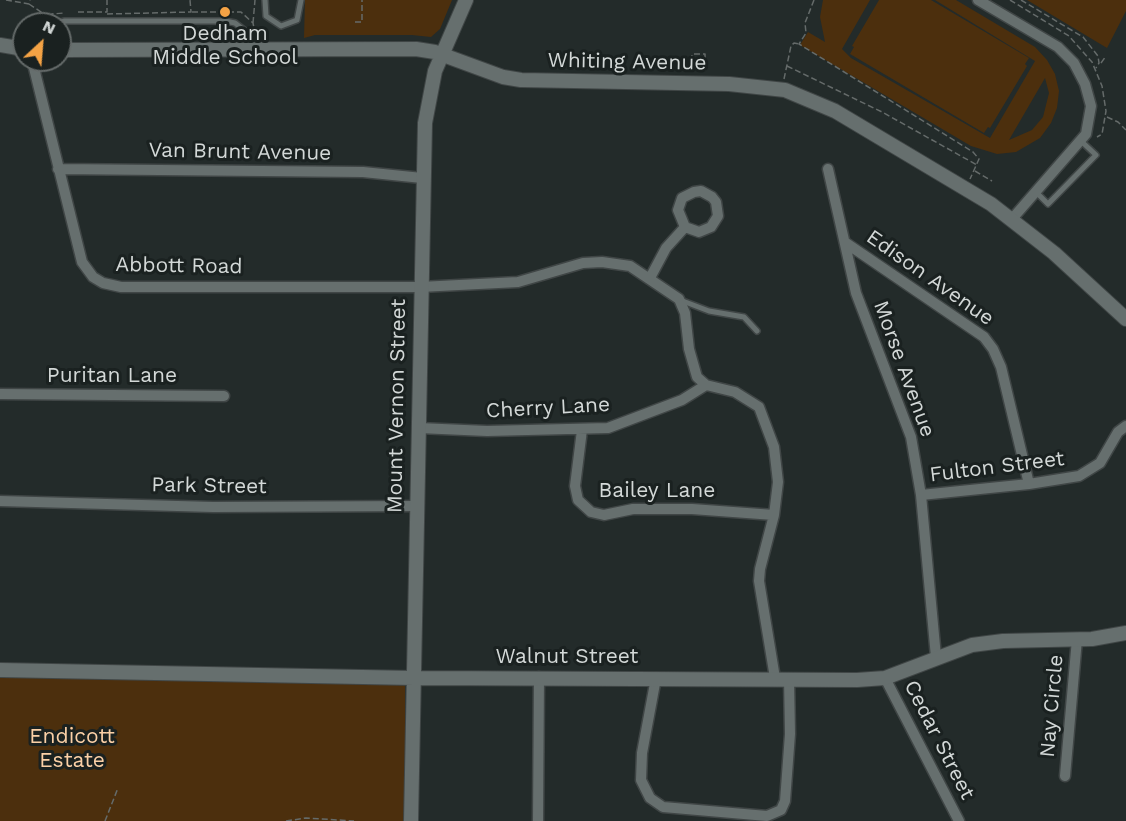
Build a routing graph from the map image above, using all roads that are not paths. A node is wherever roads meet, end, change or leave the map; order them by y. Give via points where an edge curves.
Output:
1 (265, 0) edge
2 (301, 0) edge
3 (466, 0) edge
4 (978, 0) edge
5 (72, 21) edge
6 (72, 50) edge
7 (248, 50) junction
8 (442, 55) junction
9 (35, 72) edge
10 (1081, 141) junction
11 (58, 169) junction
12 (828, 169) dead end
13 (422, 178) junction
14 (1035, 190) junction
15 (1012, 219) junction
16 (685, 227) dead end
17 (846, 243) junction
18 (650, 278) junction
19 (420, 287) junction
20 (679, 299) junction
21 (1126, 319) edge
22 (757, 331) dead end
23 (706, 385) junction
24 (0, 394) edge
25 (224, 396) dead end
26 (1126, 426) edge
27 (419, 428) junction
28 (582, 430) junction
29 (1029, 484) junction
30 (921, 495) junction
31 (0, 501) edge
32 (417, 506) junction
33 (774, 514) junction
34 (1126, 633) edge
35 (1077, 639) junction
36 (936, 657) junction
37 (0, 670) edge
38 (539, 677) junction
39 (414, 678) junction
40 (656, 678) junction
41 (782, 678) junction
42 (885, 678) junction
43 (1065, 776) dead end
44 (411, 821) edge
45 (538, 821) edge
46 (959, 821) edge

1 - 2 lane via 267,16 280,26 297,20
3 - 8 street, Mount Vernon Street
4 - 10 street via 1058,47 1074,63 1091,106 1089,126
5 - 7 lane via 225,21 244,30
6 - 7 street, Whiting Avenue
7 - 8 street, Whiting Avenue via 416,49
8 - 13 street, Mount Vernon Street via 426,109
8 - 15 street, Whiting Avenue via 521,80 729,84 799,94 937,170
9 - 11 street, Abbott Road
10 - 14 street
10 - 14 lane via 1096,155 1048,204
11 - 13 street, Van Brunt Avenue via 363,172
11 - 19 street, Abbott Road via 82,262 104,284
12 - 17 street, Morse Avenue
13 - 19 street, Mount Vernon Street
14 - 15 street
15 - 21 street, Whiting Avenue
16 - 18 street via 666,248
17 - 29 street, Edison Avenue via 984,337 1001,367
17 - 30 street, Morse Avenue via 856,293 910,438
18 - 19 street, Abbott Road via 630,266 602,262 583,263 518,282
18 - 20 street, Abbott Road
19 - 27 street, Mount Vernon Street
20 - 22 lane via 709,311 744,317
20 - 23 street via 697,377
23 - 28 street, Cherry Lane via 682,400 630,421
23 - 33 street via 735,392 759,407 774,447 778,482
24 - 25 street, Puritan Lane
26 - 29 street, Fulton Street via 1095,468 1079,476
27 - 28 street, Cherry Lane
27 - 32 street, Mount Vernon Street
28 - 33 street, Bailey Lane via 575,486 578,500 591,512 604,515 633,509 692,509
29 - 30 street, Fulton Street
30 - 36 street, Morse Avenue
31 - 32 street, Park Street via 213,507
32 - 39 street, Mount Vernon Street
33 - 41 street via 759,581
34 - 35 street, Walnut Street
35 - 36 street, Walnut Street via 1003,640
35 - 43 street, Nay Circle
36 - 42 street, Walnut Street
37 - 39 street, Walnut Street
38 - 39 street, Walnut Street
38 - 40 street, Walnut Street
38 - 45 street
39 - 44 street, Mount Vernon Street
40 - 41 street, Walnut Street
40 - 41 street via 642,753 641,780 650,798 663,807 766,816 781,810 784,801 790,735
41 - 42 street, Walnut Street
42 - 46 street, Cedar Street

